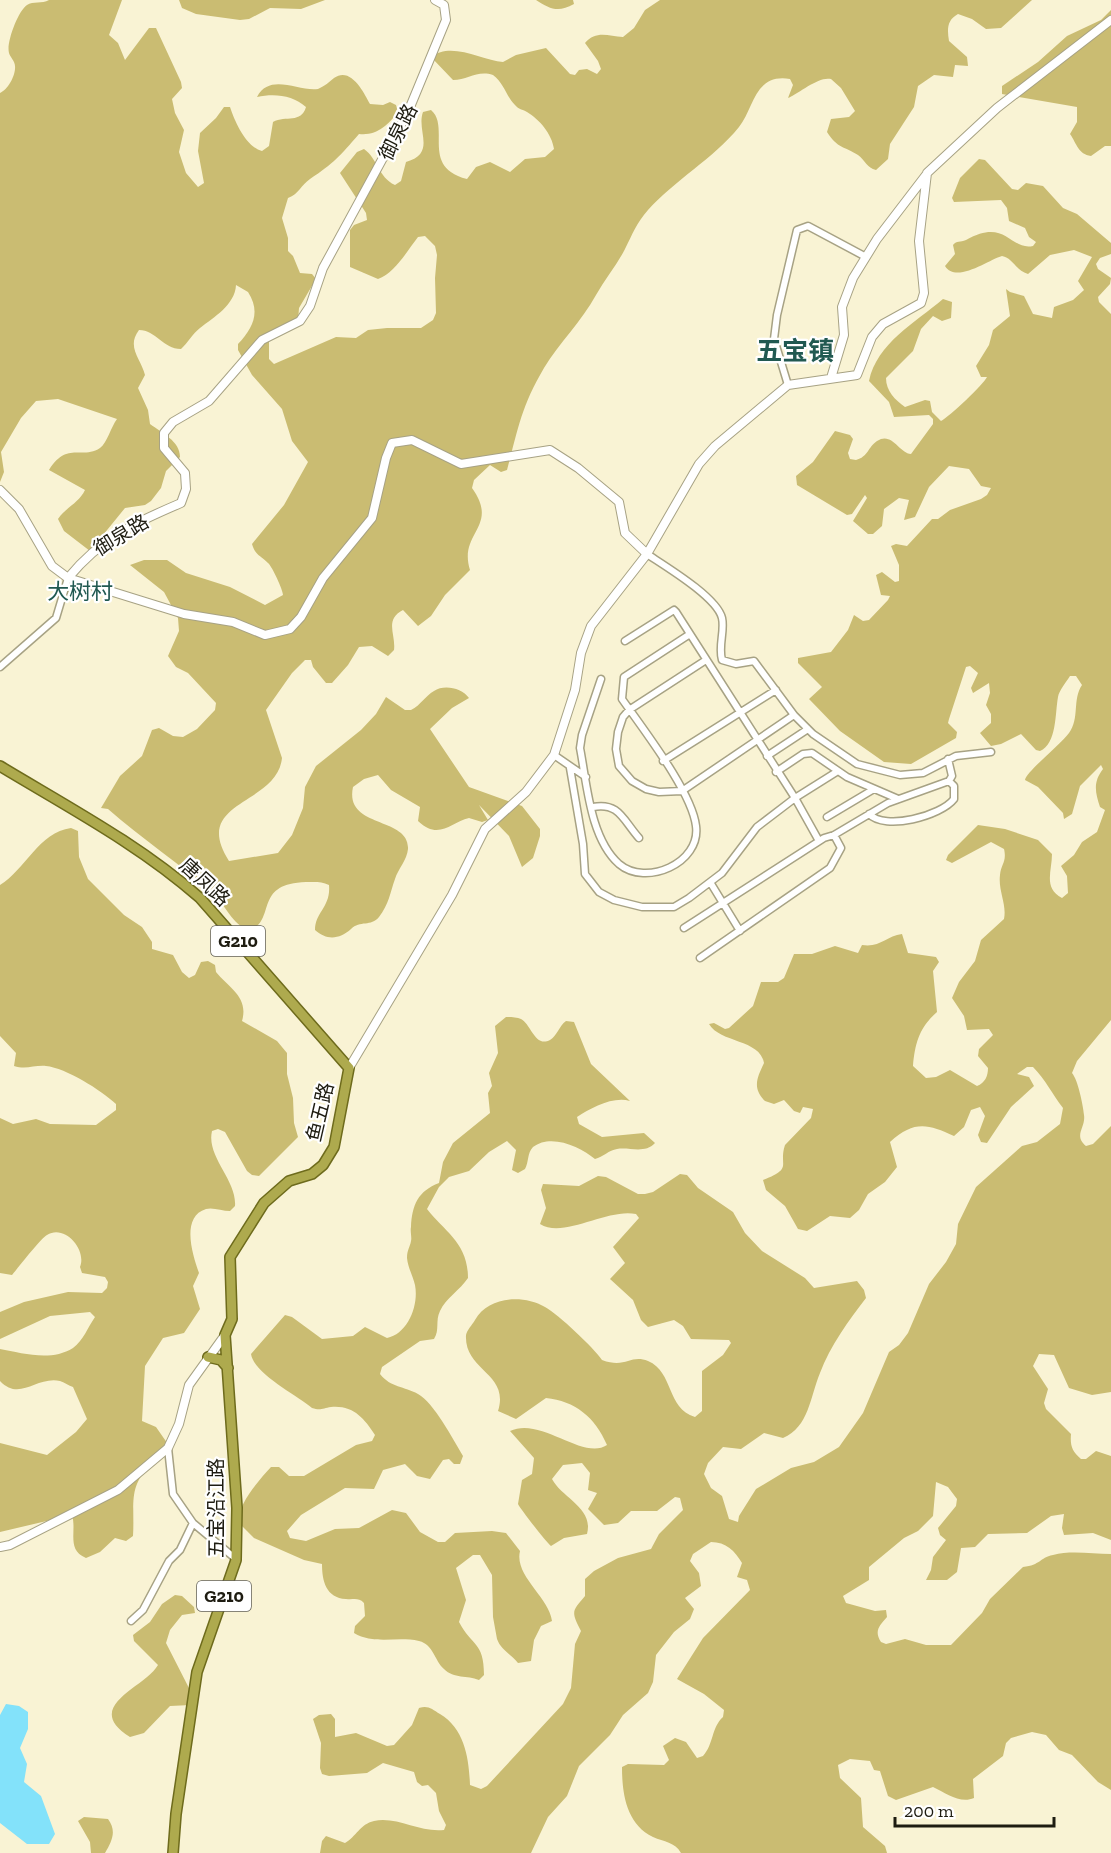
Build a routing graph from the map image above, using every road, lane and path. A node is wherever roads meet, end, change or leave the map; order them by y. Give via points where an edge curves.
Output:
1 (435, 0) edge
2 (1111, 20) edge
3 (927, 173) junction
4 (866, 257) junction
5 (831, 378) junction
6 (788, 385) junction
7 (0, 490) edge
8 (647, 554) junction
9 (68, 578) junction
10 (690, 634) junction
11 (625, 641) dead end
12 (706, 660) junction
13 (0, 667) edge
14 (601, 679) dead end
15 (776, 690) junction
16 (629, 710) junction
17 (739, 713) junction
18 (794, 715) junction
19 (808, 729) junction
20 (756, 739) junction
21 (991, 752) dead end
22 (554, 755) junction
23 (766, 756) junction
24 (948, 759) junction
25 (663, 760) junction
26 (0, 766) edge
27 (570, 768) junction
28 (838, 771) junction
29 (776, 772) junction
30 (586, 777) junction
31 (949, 781) junction
32 (874, 789) junction
33 (682, 791) junction
34 (795, 798) junction
35 (898, 799) junction
36 (593, 807) junction
37 (869, 814) junction
38 (827, 817) dead end
39 (834, 835) junction
40 (639, 838) dead end
41 (819, 841) junction
42 (710, 882) junction
43 (722, 903) junction
44 (684, 928) dead end
45 (740, 931) junction
46 (700, 958) dead end
47 (349, 1068) junction
48 (225, 1335) junction
49 (208, 1357) junction
50 (228, 1368) junction
51 (168, 1448) junction
52 (193, 1523) junction
53 (0, 1547) edge
54 (236, 1560) junction
55 (131, 1621) dead end
56 (173, 1853) edge

1 - 9 street, 御泉路 via 444,5 446,20 438,44 408,112 323,268 310,306 300,321 262,340 209,401 173,422 164,433 164,448 185,473 186,489 181,503 127,526 88,554
2 - 3 street via 998,108
3 - 4 street
3 - 5 street via 919,241 924,293 921,303 883,324 872,337 858,375
4 - 5 street via 842,307 844,335
4 - 6 street via 808,226 797,230 774,339
5 - 6 street
6 - 8 street via 704,458
7 - 9 street via 19,509 52,566
8 - 9 street, 御泉路 via 625,533 618,502 550,450 461,464 412,440 393,443 372,518 323,578 290,630 264,635 233,622 184,614
8 - 15 street via 690,582 718,609 722,618 722,660 736,664 754,661
8 - 22 street, 鱼五路 via 591,626
9 - 13 street via 56,618
10 - 11 street via 674,610
10 - 12 street
10 - 16 street via 624,677 622,699
12 - 16 street
12 - 17 street
14 - 30 street via 580,748
15 - 17 street
15 - 18 street
16 - 25 street
16 - 33 street via 618,732 619,766 646,789
17 - 20 street
17 - 25 street
18 - 19 street
18 - 20 street
19 - 23 street
19 - 24 street via 857,764 900,775 923,772
20 - 23 street
20 - 33 street
21 - 24 street
22 - 27 street
22 - 47 street, 鱼五路 via 526,792 485,829 452,895
23 - 29 street
24 - 31 street via 952,776
25 - 33 street
26 - 47 highway, 唐凤路 / G210 via 111,833 200,898
27 - 30 street
27 - 42 street via 583,865 599,892 642,908 674,907
28 - 29 street via 812,753 803,754
28 - 32 street
28 - 34 street
29 - 34 street
30 - 36 street
31 - 35 street
31 - 37 street via 954,786 954,799 937,811 918,818 881,822
32 - 35 street
32 - 38 street
33 - 36 street via 696,826 693,845 683,860 653,872 641,873 620,865 598,832
34 - 41 street
34 - 42 street via 757,827 722,873
35 - 37 street
36 - 40 street via 614,807
37 - 39 street
39 - 41 street
39 - 45 street via 841,848 830,867
41 - 43 street
42 - 43 street
43 - 44 street
43 - 45 street
45 - 46 street
47 - 48 highway, 鱼五路 / G210 via 334,1147 323,1165 312,1174 289,1181 264,1203 230,1257 232,1319
48 - 49 street
48 - 50 highway, 五宝沿江路 / G210
49 - 50 highway via 221,1360
49 - 51 street via 189,1385
50 - 54 highway, 五宝沿江路 / G210 via 237,1508
51 - 52 street via 173,1494
51 - 53 street via 118,1490
52 - 54 street
52 - 55 street via 143,1610
54 - 56 highway, 五宝沿江路 / G210 via 196,1672

